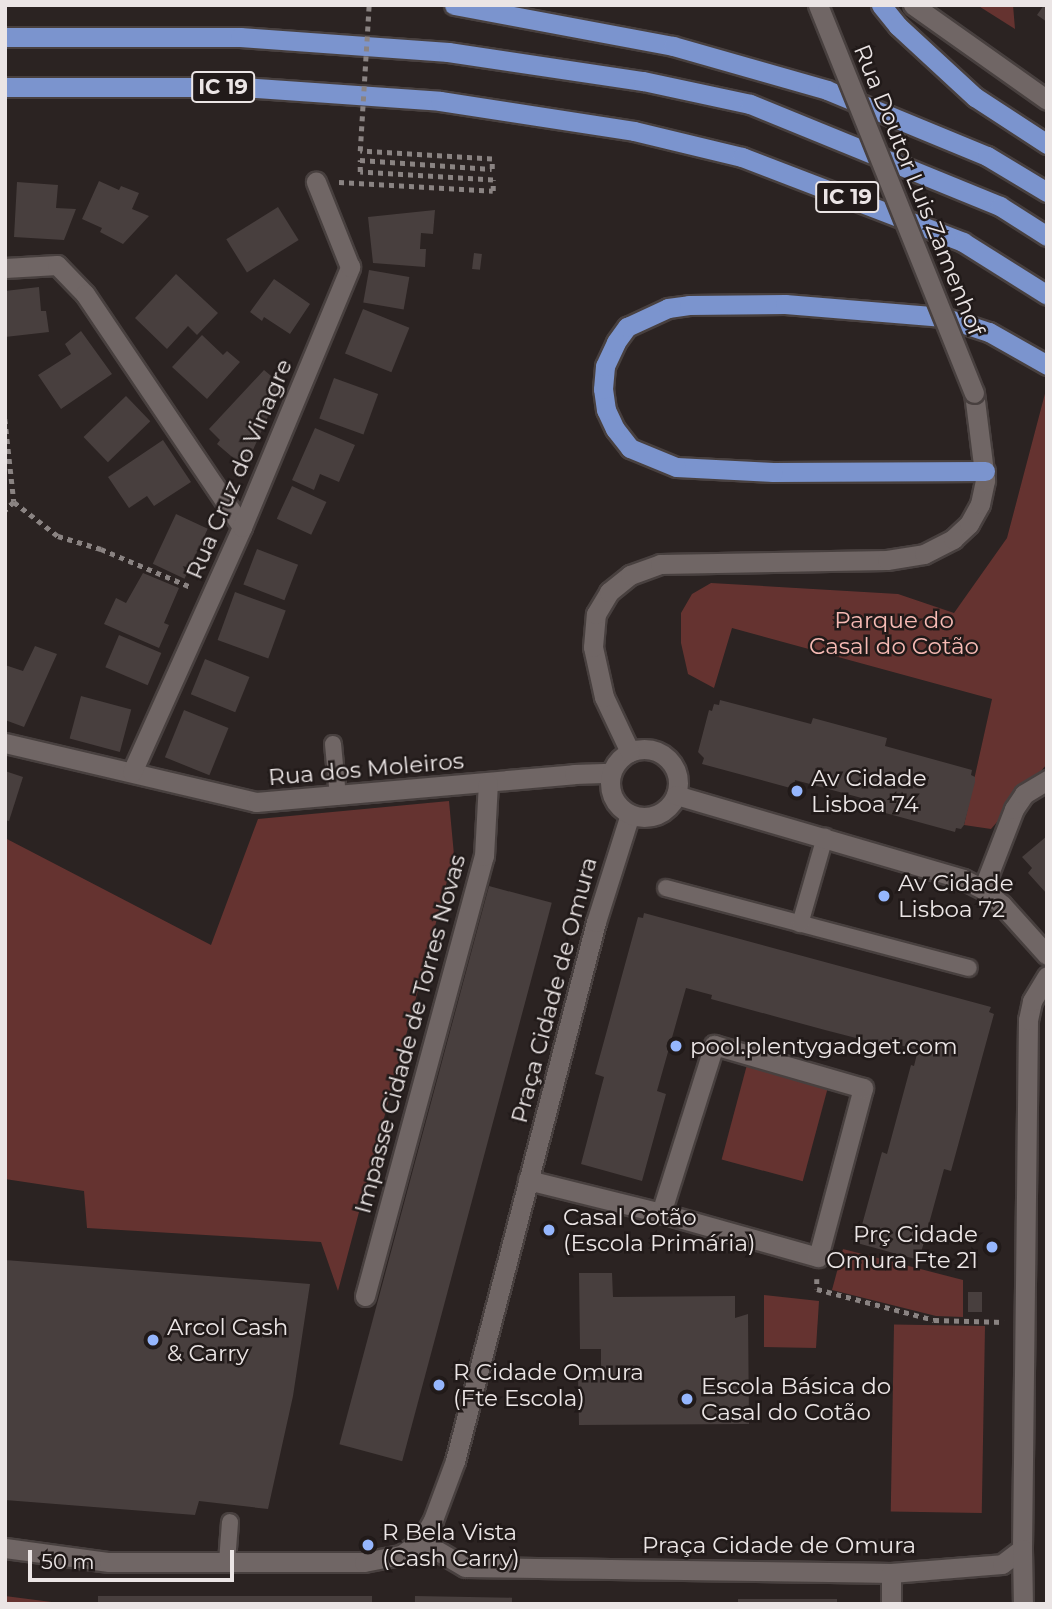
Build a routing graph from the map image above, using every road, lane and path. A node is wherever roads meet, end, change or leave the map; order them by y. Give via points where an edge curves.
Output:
1 (369, 5) edge
2 (454, 5) edge
3 (818, 5) edge
4 (881, 5) edge
5 (913, 5) edge
6 (5, 37) edge
7 (5, 87) edge
8 (1047, 100) edge
9 (1047, 144) edge
10 (340, 181) dead end
11 (316, 183) dead end
12 (1047, 192) edge
13 (1047, 236) edge
14 (5, 268) edge
15 (1047, 295) edge
16 (1047, 365) edge
17 (5, 419) edge
18 (985, 471) junction
19 (14, 502) junction
20 (5, 511) edge
21 (242, 527) junction
22 (211, 596) junction
23 (5, 743) edge
24 (333, 744) dead end
25 (630, 752) junction
26 (132, 772) junction
27 (611, 773) junction
28 (1047, 779) edge
29 (488, 783) junction
30 (676, 795) junction
31 (338, 797) junction
32 (630, 814) junction
33 (825, 837) junction
34 (666, 888) dead end
35 (983, 889) junction
36 (800, 923) junction
37 (1047, 955) edge
38 (969, 968) dead end
39 (1047, 976) edge
40 (527, 1180) junction
41 (661, 1213) junction
42 (818, 1257) junction
43 (365, 1296) dead end
44 (989, 1322) dead end
45 (230, 1522) dead end
46 (421, 1541) junction
47 (5, 1548) edge
48 (1022, 1549) junction
49 (227, 1562) junction
50 (891, 1573) junction
51 (891, 1604) edge
52 (1023, 1604) edge

1 - 10 path, bridge via 360,151 492,159 492,169 360,160 360,172 493,180 493,191
2 - 12 highway via 673,46 827,90 987,156
3 - 18 street, Rua Doutor Luis Zamenhof, bridge via 974,393
4 - 9 highway via 975,97
5 - 8 street
6 - 13 highway, IC 19 via 240,37 448,52 643,81 750,104 1000,206
7 - 15 highway, IC 19 via 268,89 440,101 634,131 742,157 963,242
11 - 21 street, Rua Cruz do Vinagre via 350,267
14 - 21 street via 57,265 85,294
16 - 18 highway via 989,332 943,317 771,304 689,304 648,315 627,327 605,366 606,410 615,429 630,448 676,467 773,472
17 - 19 path
18 - 25 street, Rua Doutor Luis Zamenhof via 981,504 969,524 953,539 924,554 887,560 660,565 630,575 609,592 596,614 593,647 604,697
19 - 20 path
19 - 22 path via 58,536 101,549
21 - 22 street, Rua Cruz do Vinagre
22 - 26 street, Rua Cruz do Vinagre
23 - 26 street, Rua dos Moleiros
24 - 31 lane
25 - 27 street
25 - 30 street via 650,750 668,758 677,776
26 - 31 street, Rua dos Moleiros via 256,802
27 - 29 street, Rua dos Moleiros
27 - 32 street via 613,797
28 - 35 street via 1024,794 1014,809
29 - 31 street, Rua dos Moleiros
29 - 43 street, Impasse Cidade de Torres Novas via 484,856
30 - 32 street via 662,813
30 - 33 street
32 - 40 street, Praça Cidade de Omura
33 - 35 street via 940,870
33 - 36 lane
34 - 36 lane
35 - 37 street
36 - 38 lane
39 - 48 street via 1032,1001 1028,1020
40 - 41 street
40 - 46 street, Praça Cidade de Omura via 455,1461
41 - 42 street
41 - 42 street via 714,1045 863,1088
42 - 44 path via 817,1289 934,1320
45 - 49 lane
46 - 49 street via 401,1555 383,1560
46 - 50 street, Praça Cidade de Omura via 465,1567
47 - 49 street via 109,1562
48 - 50 street, Praça Cidade de Omura via 1002,1564
48 - 52 street
50 - 51 street

